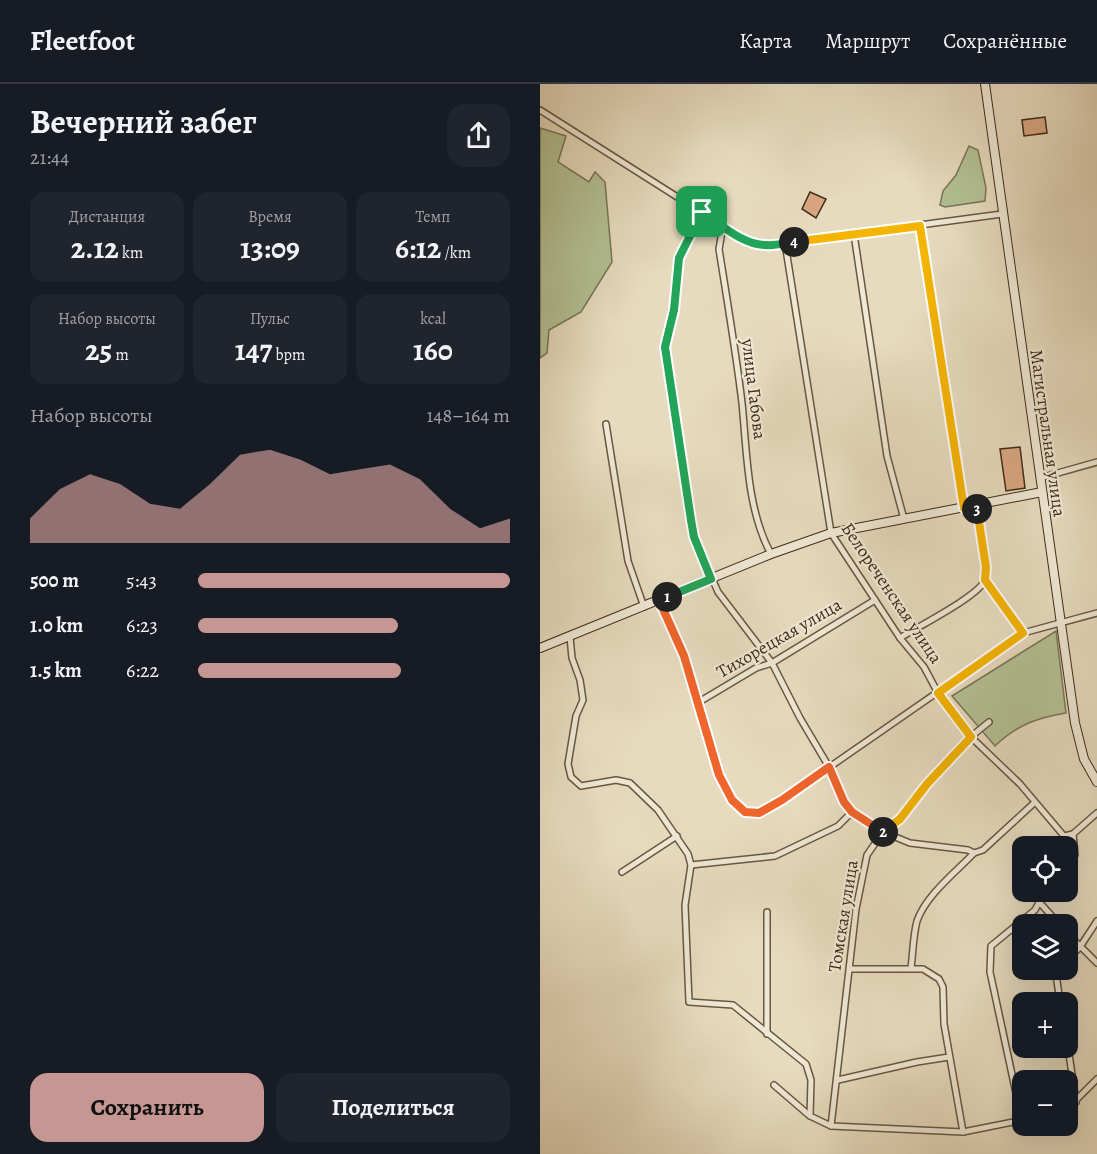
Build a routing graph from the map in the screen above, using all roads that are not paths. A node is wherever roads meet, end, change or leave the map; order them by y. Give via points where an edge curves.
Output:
1 (985, 84) edge
2 (540, 110) edge
3 (702, 212) junction
4 (1002, 214) junction
5 (723, 226) junction
6 (920, 226) junction
7 (854, 234) junction
8 (785, 243) junction
9 (606, 424) dead end
10 (1097, 462) edge
11 (1040, 478) junction
12 (1042, 492) junction
13 (977, 506) junction
14 (964, 508) junction
15 (904, 519) junction
16 (831, 533) junction
17 (771, 554) junction
18 (711, 579) junction
19 (985, 580) junction
20 (659, 600) junction
21 (875, 600) junction
22 (644, 606) junction
23 (1097, 613) edge
24 (1061, 624) junction
25 (1023, 633) junction
26 (570, 637) junction
27 (900, 638) junction
28 (540, 648) edge
29 (772, 663) junction
30 (938, 693) junction
31 (699, 702) junction
32 (989, 722) dead end
33 (971, 737) junction
34 (829, 767) junction
35 (1097, 782) edge
36 (1034, 803) junction
37 (852, 812) junction
38 (1097, 813) edge
39 (883, 832) junction
40 (1073, 834) joint
41 (677, 836) junction
42 (974, 853) junction
43 (692, 865) junction
44 (622, 872) dead end
45 (1040, 903) joint
46 (767, 912) dead end
47 (1050, 914) edge
48 (1097, 921) edge
49 (1080, 947) joint
50 (1097, 963) edge
51 (911, 968) junction
52 (850, 969) junction
53 (766, 1034) junction
54 (949, 1057) junction
55 (1012, 1074) edge
56 (838, 1080) junction
57 (1097, 1080) edge
58 (774, 1085) dead end
59 (1078, 1100) edge
60 (810, 1116) junction
61 (1012, 1122) edge
62 (831, 1126) junction
63 (963, 1132) junction

1 - 4 main road, Магистральная улица
2 - 3 street
3 - 5 street
3 - 18 street via 679,258 674,310 665,347 694,537
4 - 6 street
4 - 11 main road, Магистральная улица
5 - 8 street via 756,244
5 - 17 street, улица Габова via 719,249 750,477 760,535
6 - 7 street
6 - 14 street
7 - 8 street
7 - 15 street via 887,456
8 - 16 street, Белореченская улица
9 - 22 street via 628,561
10 - 11 street
11 - 12 main road, Магистральная улица
12 - 13 main road
12 - 24 main road, Магистральная улица
13 - 14 main road
13 - 19 street
14 - 15 main road
15 - 16 main road
16 - 17 main road
16 - 21 street, Белореченская улица
17 - 18 main road
18 - 20 main road
18 - 29 street
19 - 25 street
19 - 27 street via 974,593
20 - 22 main road
20 - 31 street, Тихорецкая улица
21 - 27 street, Белореченская улица
21 - 29 street, Тихорецкая улица
22 - 26 main road
23 - 24 street
24 - 25 street
24 - 35 main road, Магистральная улица via 1078,741
25 - 30 street
26 - 28 main road
26 - 41 street via 583,700 576,716 568,764 571,777 581,786 616,780 630,783 658,810
27 - 30 street, Белореченская улица via 924,667
29 - 31 street, Тихорецкая улица via 756,668
29 - 34 street
30 - 33 street, Белореченская улица
30 - 34 street
31 - 34 street via 726,793 745,812 765,811
32 - 33 street, Томская улица
33 - 36 street, Белореченская улица
33 - 39 street, Томская улица via 900,819
34 - 37 street
36 - 40 street, Белореченская улица via 1064,836
36 - 42 street via 983,850
37 - 39 street
37 - 43 street via 837,826 775,856
38 - 40 street
39 - 42 street via 910,843
39 - 52 street, Томская улица via 863,868
41 - 43 street
41 - 44 street
42 - 51 street via 925,906 914,934
43 - 53 street via 685,905 687,998 689,1002 723,1004 741,1010
45 - 47 street
45 - 55 street via 1021,924 991,946 990,972
46 - 53 street
48 - 49 street
49 - 50 street
51 - 52 street
51 - 54 street via 931,972 943,987
52 - 56 street, Томская улица
53 - 60 street via 810,1070
54 - 56 street
54 - 63 street
56 - 62 street, Томская улица
57 - 59 street
58 - 60 street
60 - 62 street
61 - 63 street
62 - 63 street

